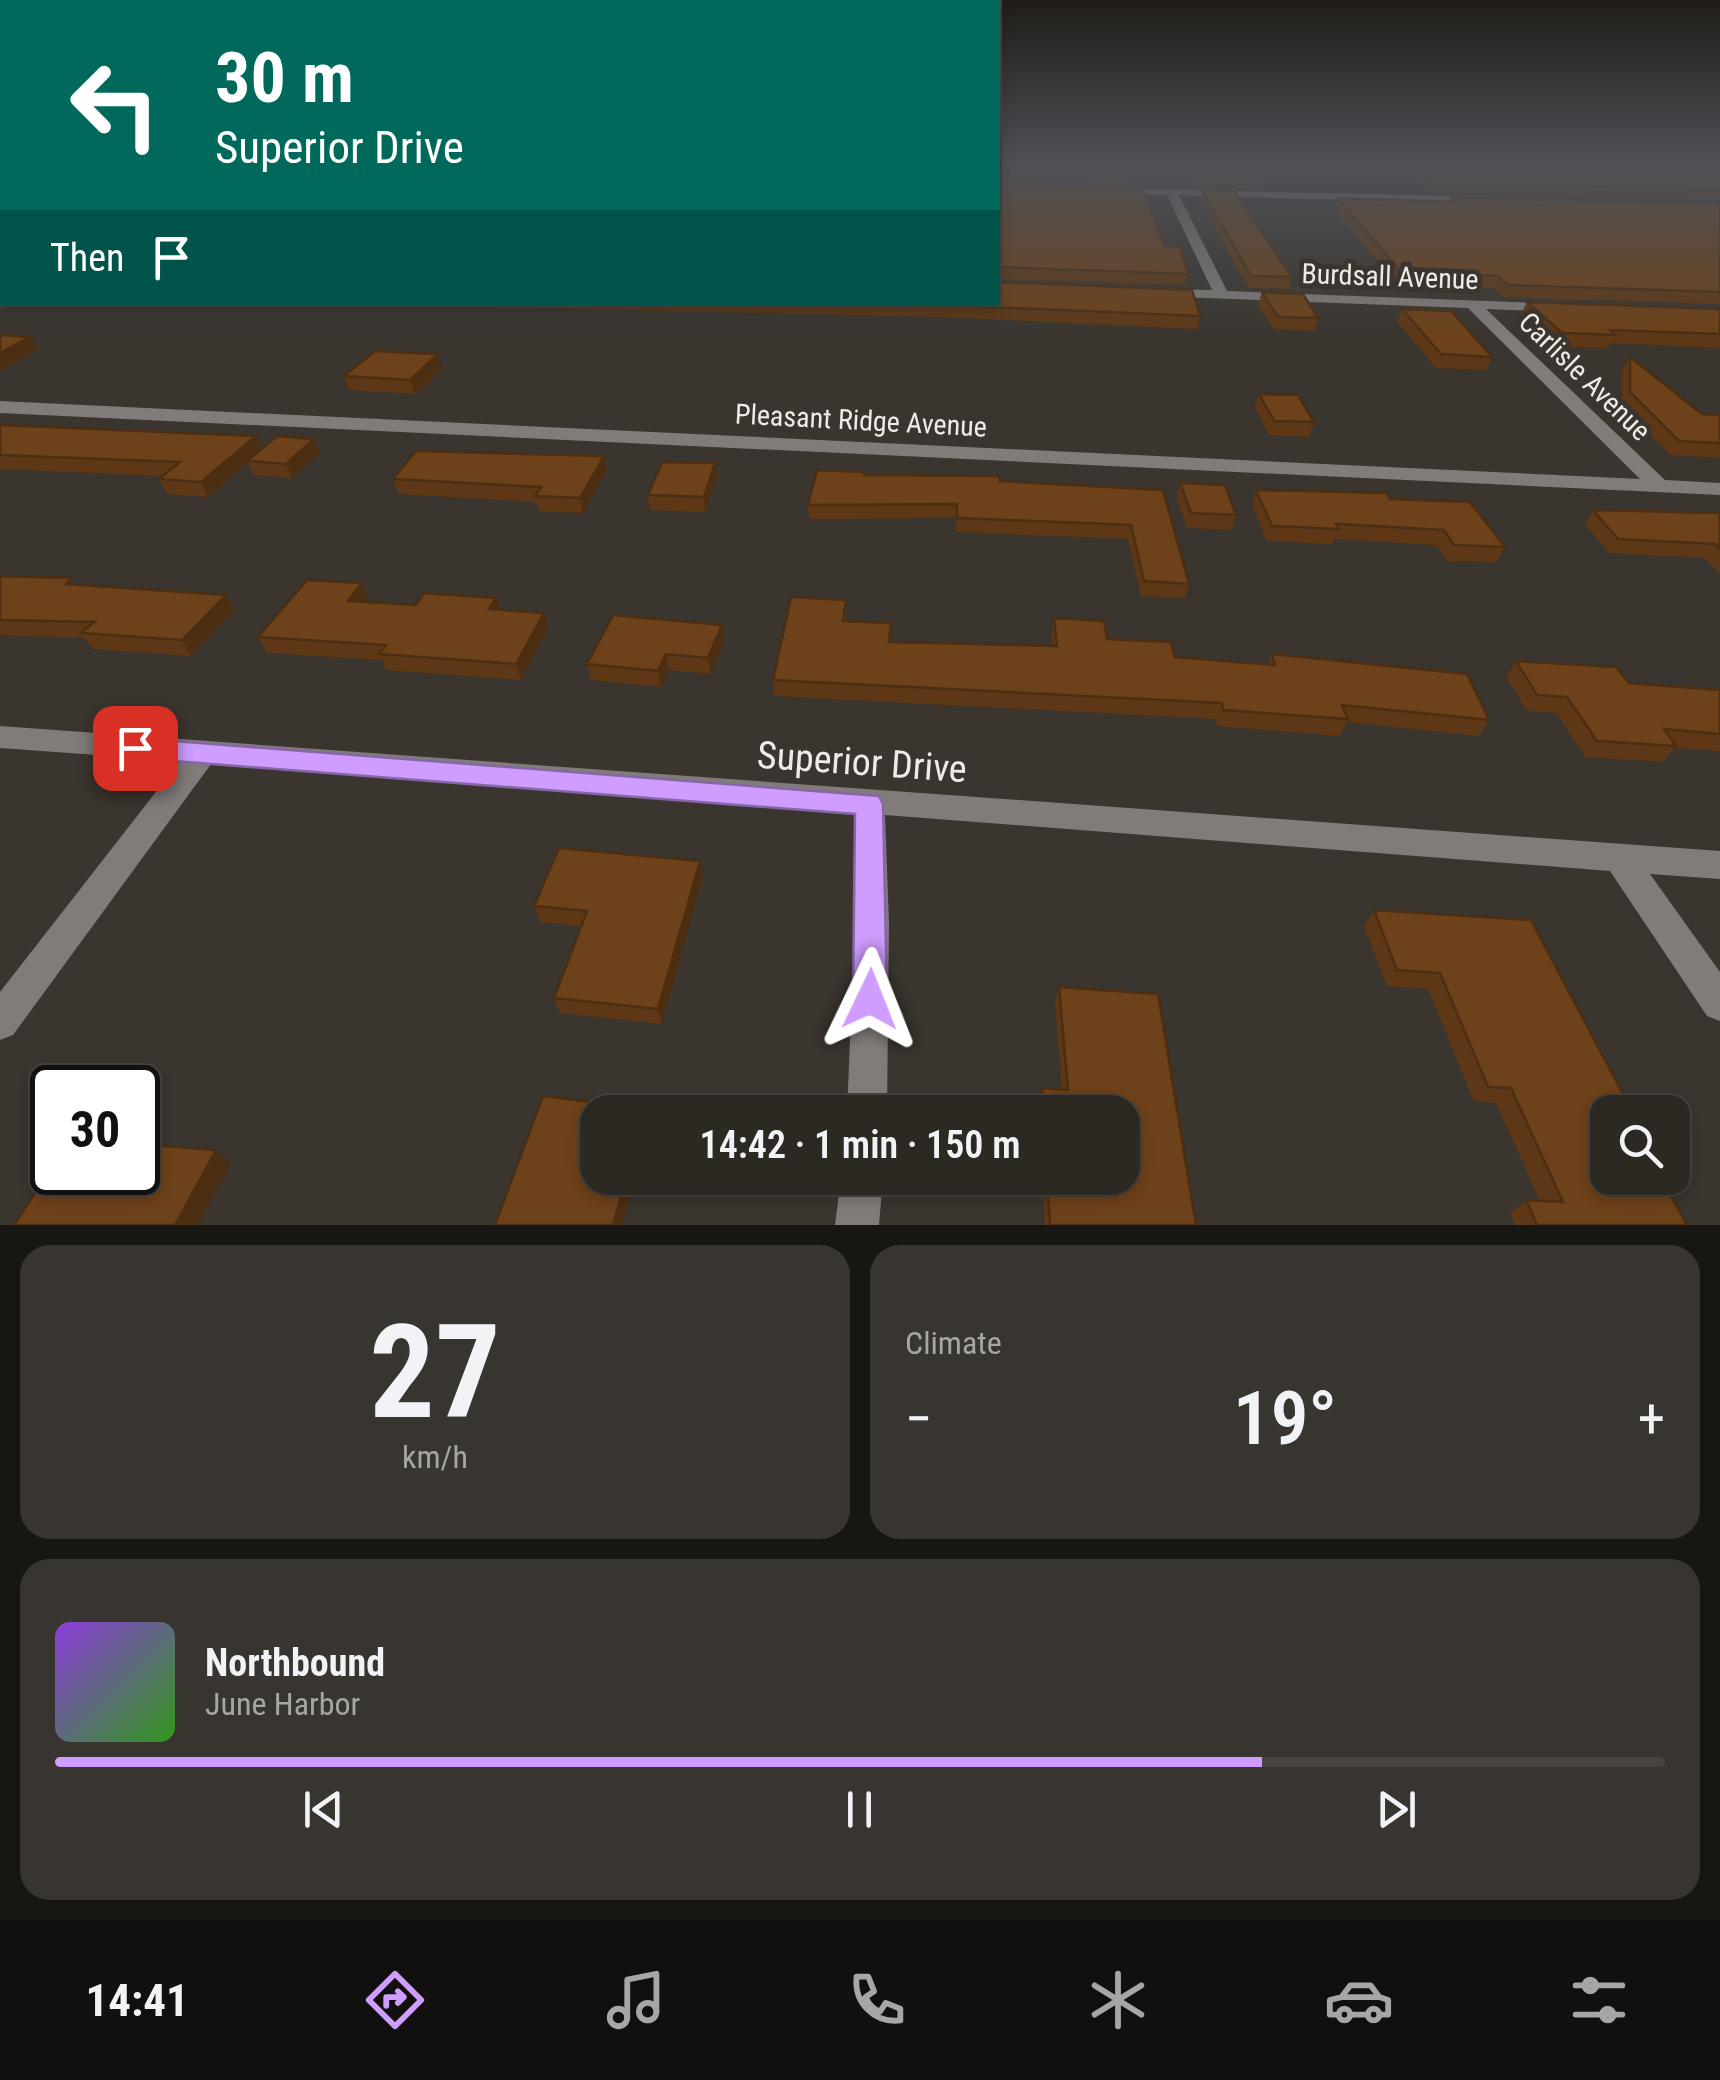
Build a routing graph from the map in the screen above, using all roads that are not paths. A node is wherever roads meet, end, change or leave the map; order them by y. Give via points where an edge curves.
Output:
1 (1186, 222) edge
2 (1144, 292) edge
3 (1221, 294) junction
4 (1472, 304) junction
5 (1586, 308) edge
6 (0, 406) edge
7 (1660, 487) junction
8 (1720, 490) edge
9 (0, 738) edge
10 (203, 753) junction
11 (869, 804) junction
12 (1620, 858) junction
13 (1720, 865) edge
14 (1720, 1003) edge
15 (0, 1022) edge
16 (867, 1095) edge
17 (860, 1195) edge
18 (857, 1225) edge

1 - 3 street
2 - 3 street, Burdsall Avenue
3 - 4 street, Burdsall Avenue
4 - 5 street, Burdsall Avenue
4 - 7 street, Carlisle Avenue
6 - 7 street, Pleasant Ridge Avenue
7 - 8 street, Pleasant Ridge Avenue
9 - 10 street, Superior Drive
10 - 11 street, Superior Drive
10 - 15 street
11 - 12 street, Superior Drive
11 - 16 street
12 - 13 street, Superior Drive
12 - 14 street
17 - 18 street

